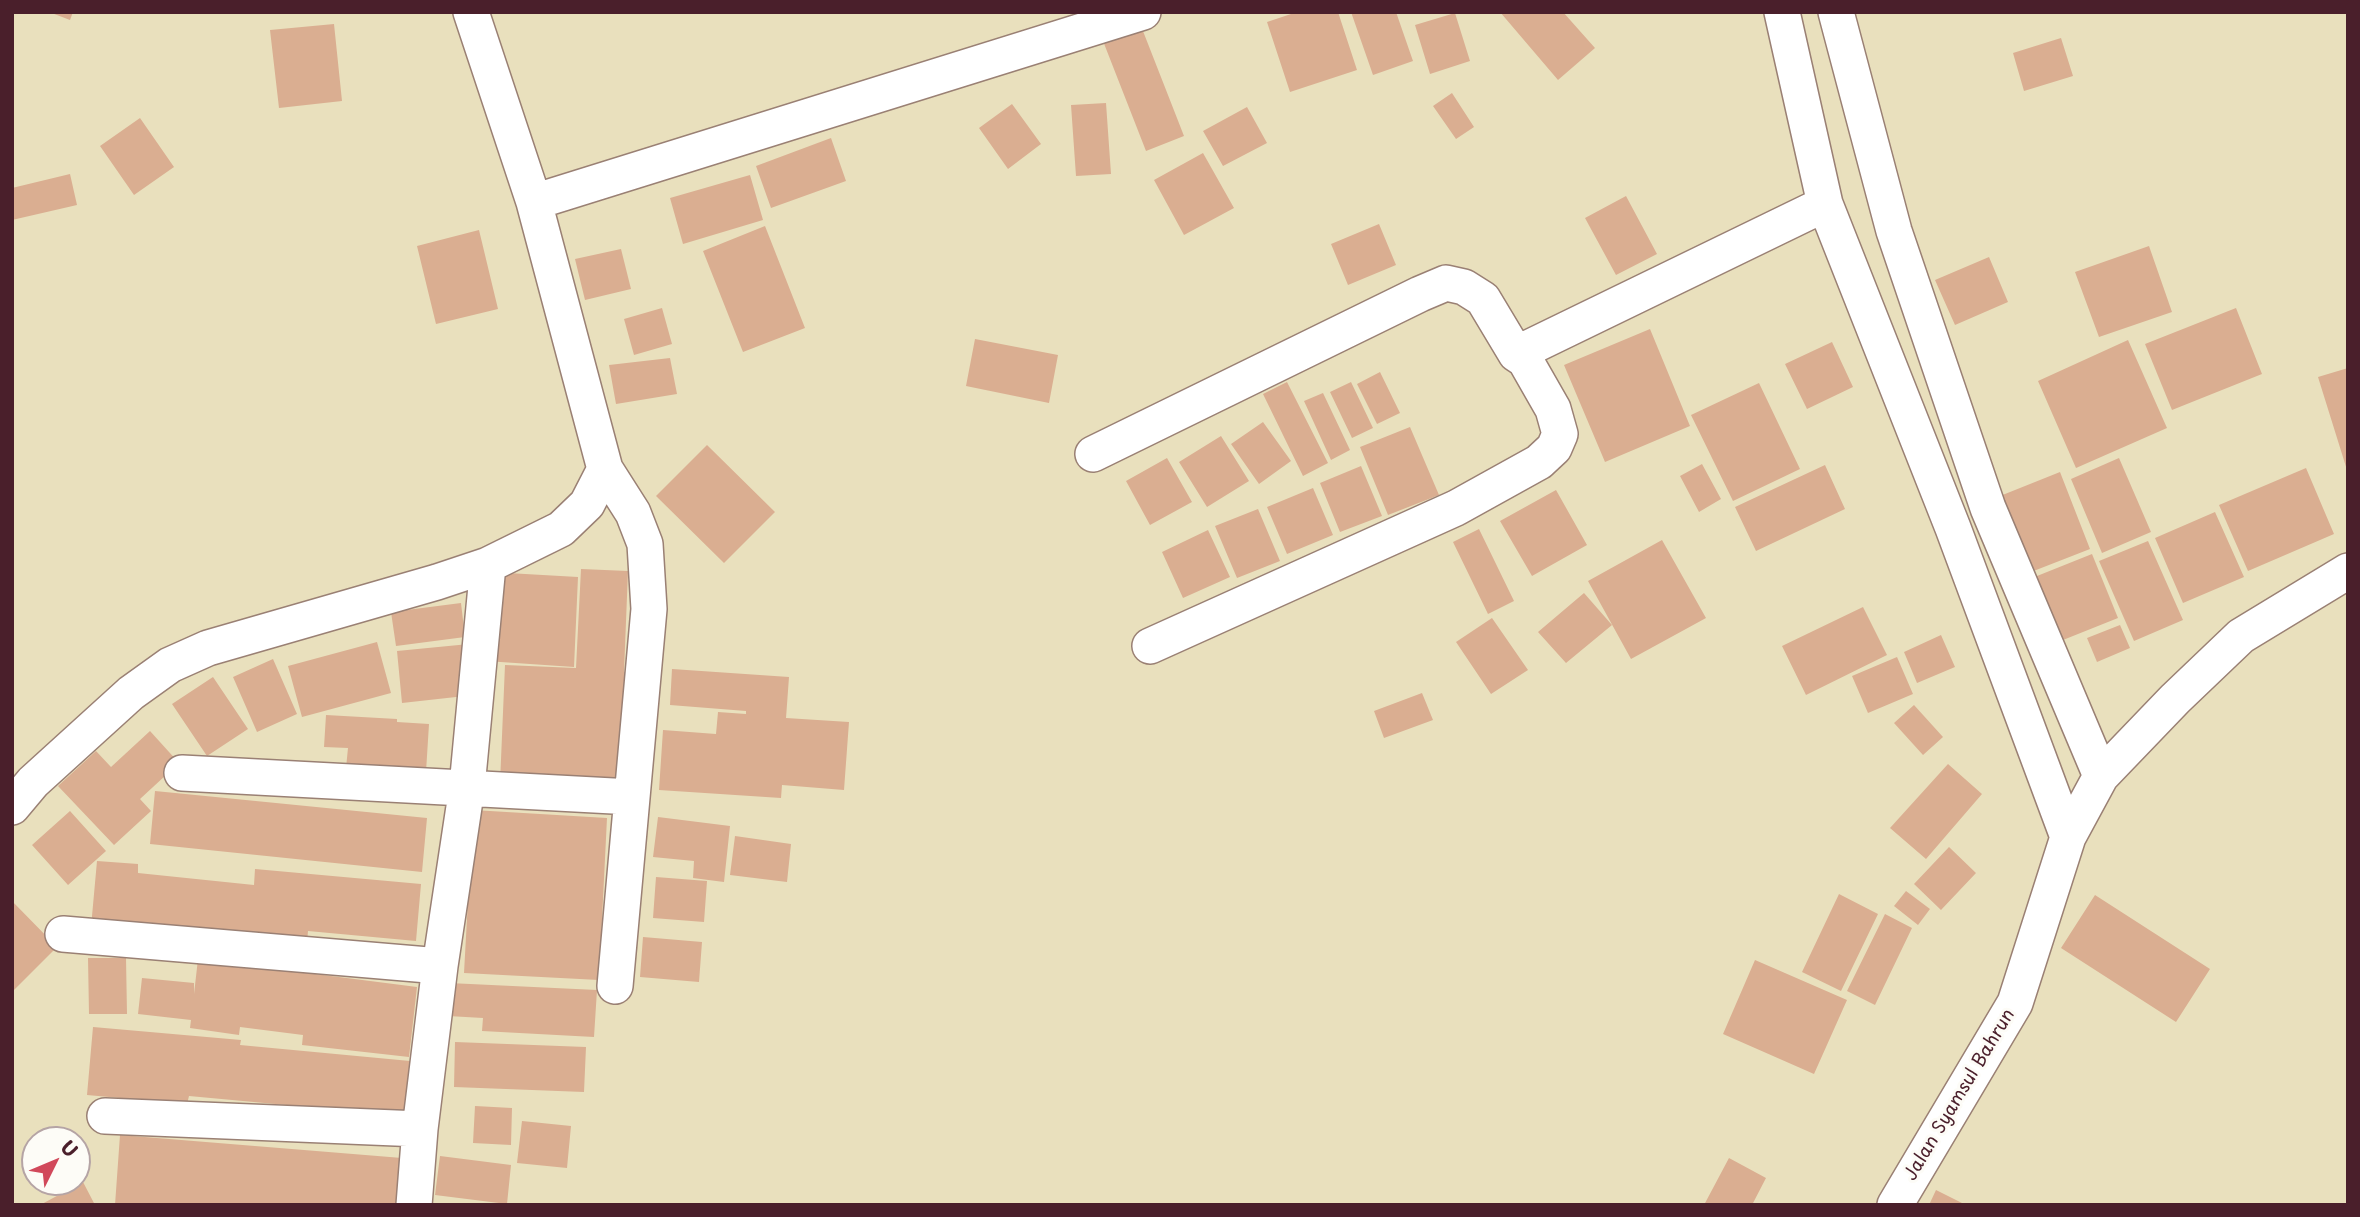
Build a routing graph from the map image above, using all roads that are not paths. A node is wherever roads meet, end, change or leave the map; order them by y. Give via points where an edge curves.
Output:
1 (471, 12) edge
2 (1143, 12) edge
3 (1782, 12) edge
4 (1836, 12) edge
5 (534, 202) junction
6 (1825, 204) junction
7 (1516, 354) junction
8 (1093, 454) dead end
9 (605, 469) junction
10 (488, 565) junction
11 (2348, 571) edge
12 (1150, 646) dead end
13 (182, 773) dead end
14 (2101, 776) junction
15 (467, 787) junction
16 (632, 797) junction
17 (12, 807) edge
18 (2068, 837) junction
19 (63, 934) dead end
20 (440, 966) junction
21 (615, 986) dead end
22 (105, 1116) dead end
23 (420, 1129) junction
24 (415, 1205) edge
25 (1895, 1205) edge

1 - 5 street
2 - 5 street
3 - 6 street
4 - 14 street via 1894,231 1988,508
5 - 9 street
6 - 7 street
6 - 18 street
7 - 8 street via 1483,299 1446,283
7 - 12 street via 1525,360 1553,409 1560,434 1555,448 1539,461 1456,508
9 - 10 street via 587,505 561,528
9 - 16 street via 634,513 645,544 649,609
10 - 15 street
10 - 17 street via 208,648 170,665 131,693 33,782
11 - 14 street, Jalan Syamsul Bahrun via 2241,636
13 - 15 street
14 - 18 street, Jalan Syamsul Bahrun
15 - 16 street
15 - 20 street
16 - 21 street
18 - 25 street, Jalan Syamsul Bahrun via 2015,1003
19 - 20 street
20 - 23 street
22 - 23 street
23 - 24 street

